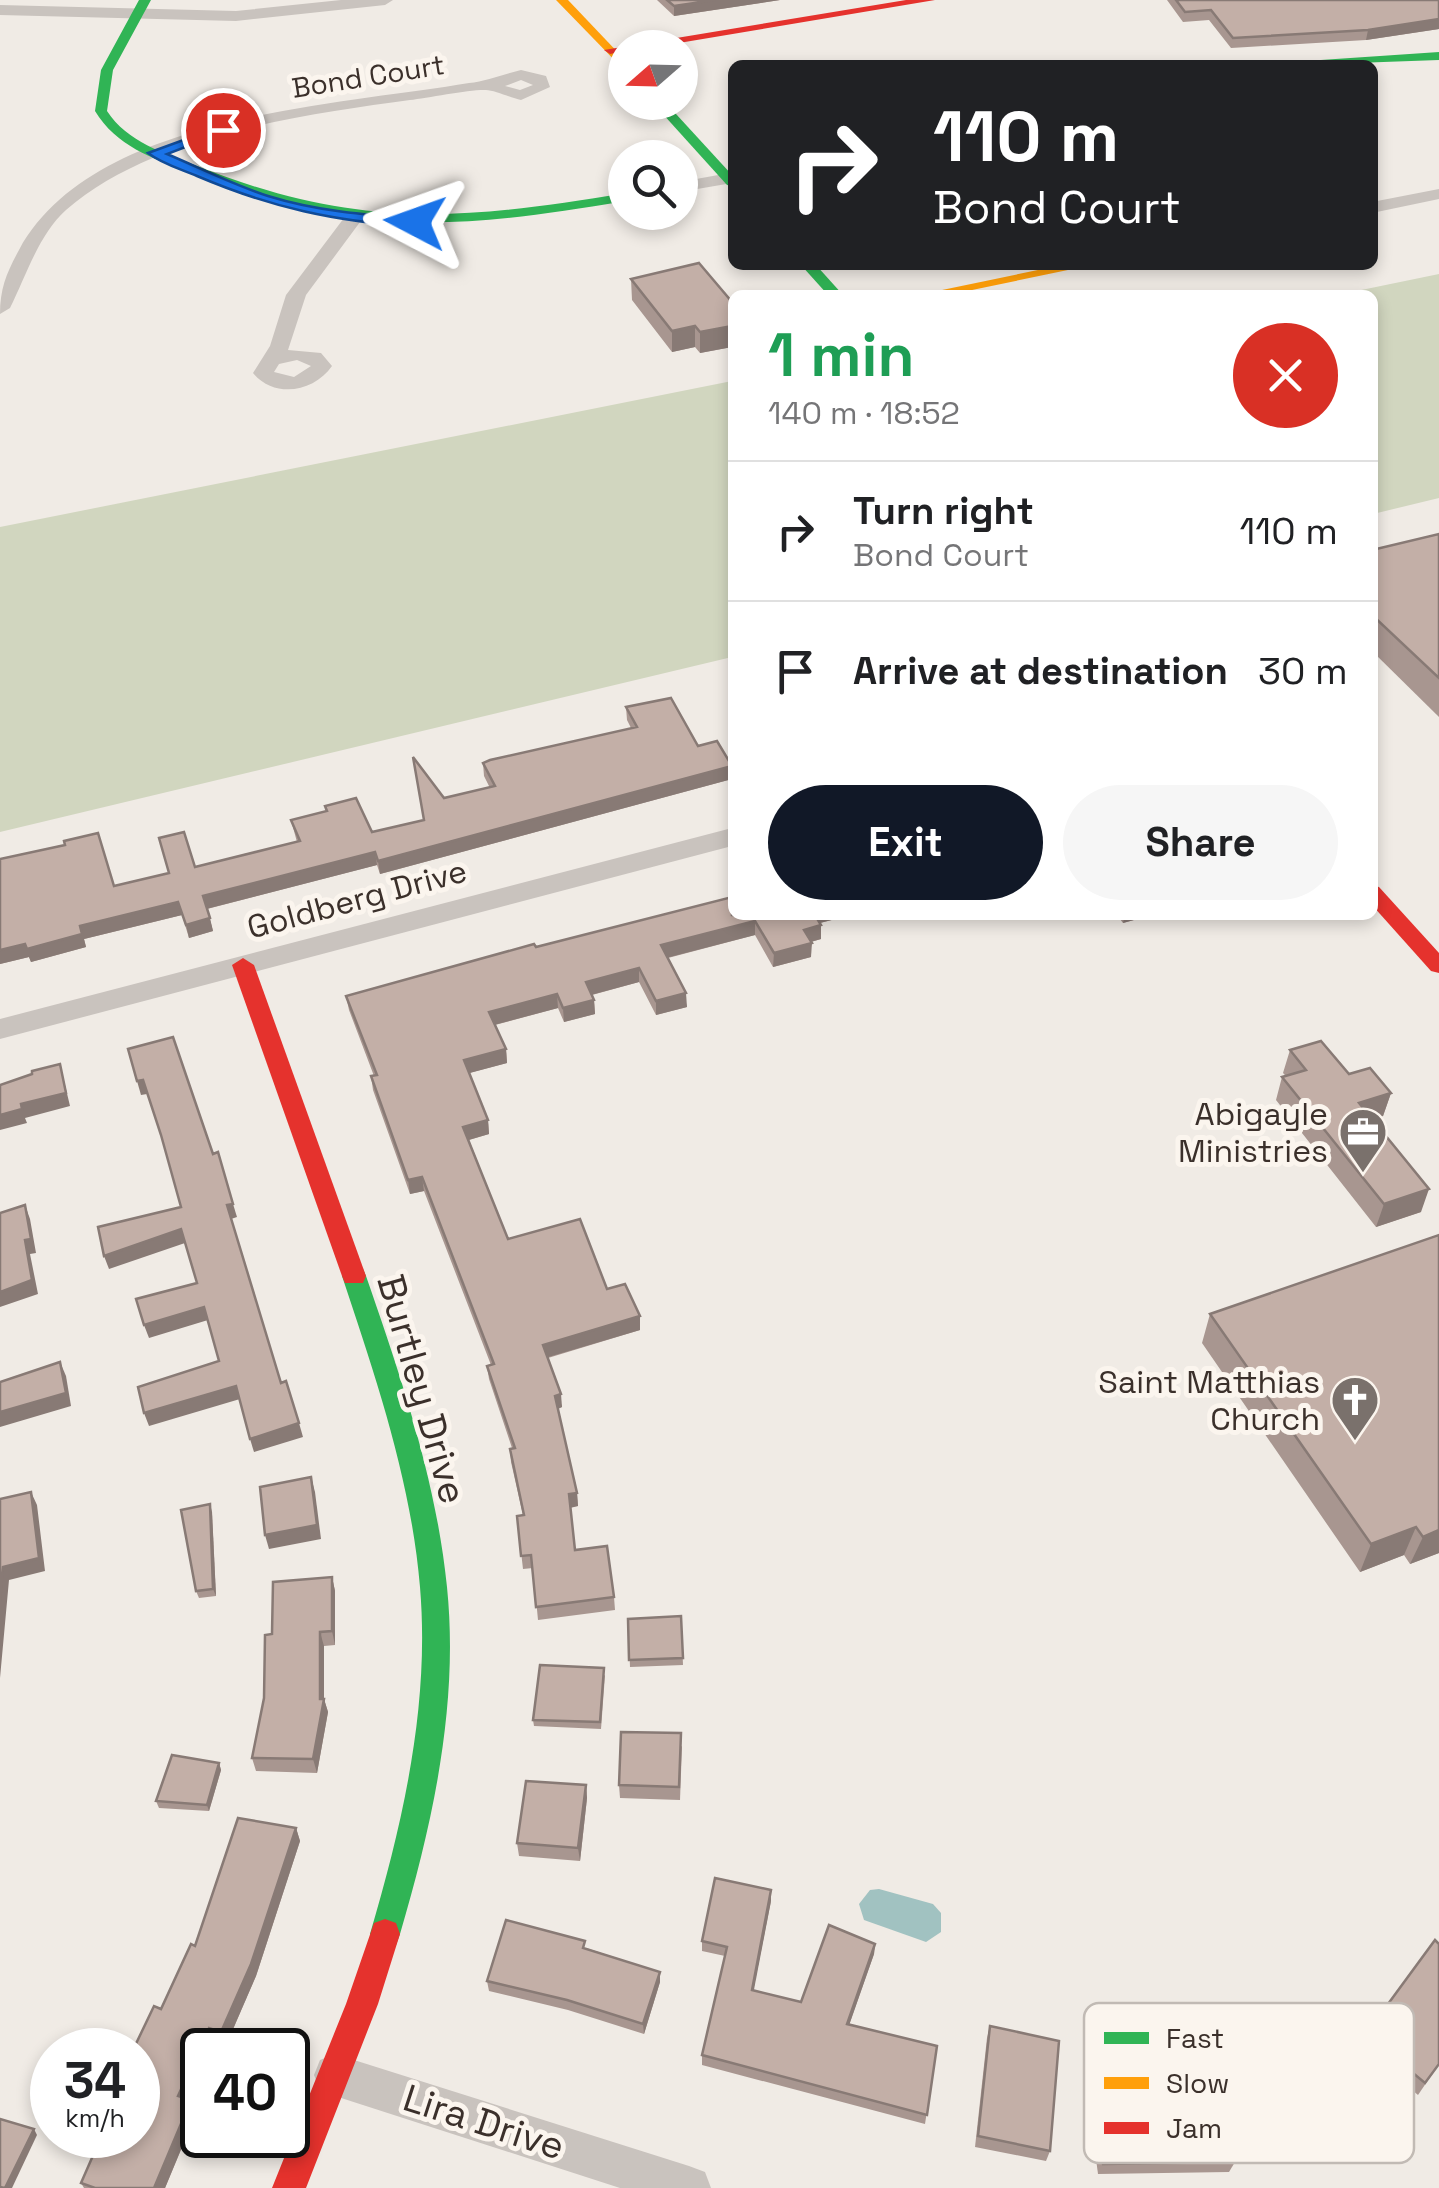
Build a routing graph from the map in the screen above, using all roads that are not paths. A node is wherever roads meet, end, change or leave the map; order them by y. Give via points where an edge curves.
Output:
1 (385, 0) edge
2 (562, 0) edge
3 (929, 0) edge
4 (139, 8) edge
5 (0, 10) edge
6 (698, 43) edge
7 (608, 49) edge
8 (1439, 56) edge
9 (1378, 60) edge
10 (500, 86) dead end
11 (675, 120) edge
12 (155, 153) junction
13 (728, 177) edge
14 (728, 180) edge
15 (698, 185) edge
16 (1439, 194) edge
17 (608, 200) edge
18 (1378, 207) edge
19 (354, 218) junction
20 (813, 270) edge
21 (1059, 270) edge
22 (831, 290) edge
23 (952, 290) edge
24 (0, 308) edge
25 (276, 351) junction
26 (728, 838) edge
27 (1378, 899) edge
28 (243, 965) junction
29 (1439, 966) edge
30 (0, 1029) edge
31 (335, 2075) junction
32 (290, 2188) edge
33 (690, 2188) edge

1 - 4 street via 273,14
2 - 7 street
3 - 6 street
4 - 5 street
4 - 12 street via 103,88 101,112 119,133
8 - 9 street
10 - 12 street, Bond Court via 256,122
11 - 13 street
12 - 19 street via 260,198
12 - 24 street, Bond Court via 104,175 58,207
14 - 15 street
16 - 18 street
17 - 19 street via 476,220
19 - 25 street via 297,294
20 - 22 street
21 - 23 street
25 - 25 street via 262,368 266,378 280,383 316,376 322,366 306,355
26 - 28 street, Goldberg Drive
27 - 29 street
28 - 30 street, Goldberg Drive
28 - 31 street, Burtley Drive via 383,1359 429,1544 435,1637 407,1865
31 - 32 street, Burtley Drive
31 - 33 street, Lira Drive

